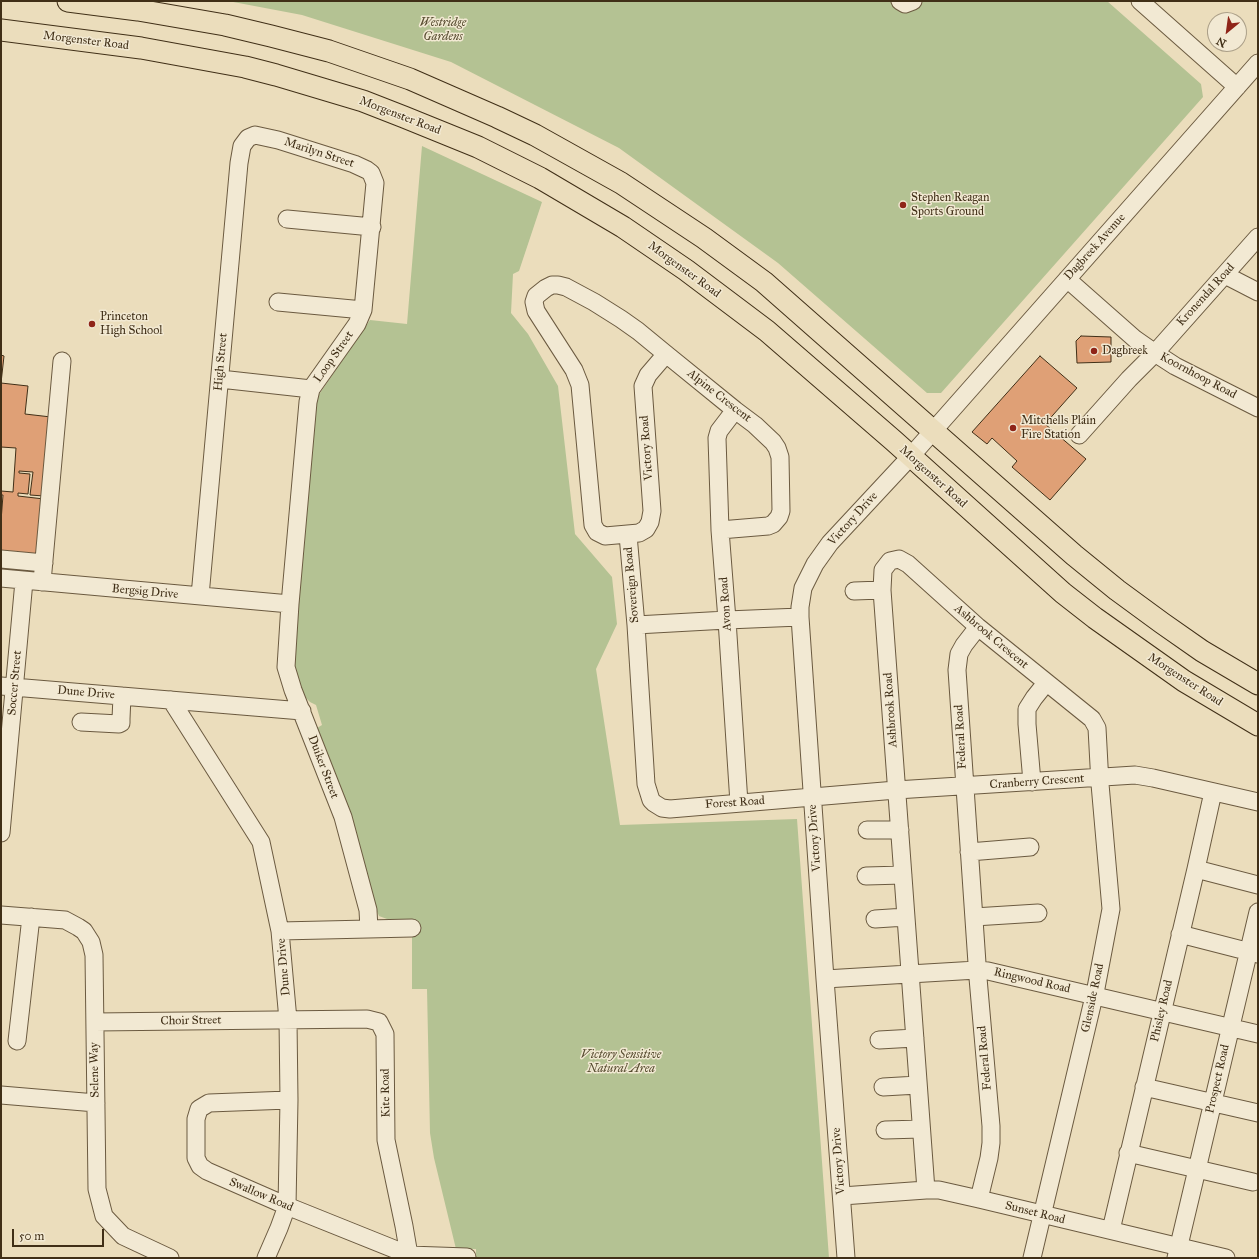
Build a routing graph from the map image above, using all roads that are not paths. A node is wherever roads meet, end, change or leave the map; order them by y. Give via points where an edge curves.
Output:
1 (68, 1) edge
2 (900, 1) edge
3 (913, 1) edge
4 (1140, 1) edge
5 (1, 30) edge
6 (1258, 63) edge
7 (1237, 87) junction
8 (255, 135) joint
9 (375, 183) joint
10 (287, 219) dead end
11 (372, 227) junction
12 (1258, 238) edge
13 (1225, 275) junction
14 (1067, 279) junction
15 (546, 288) joint
16 (1258, 292) edge
17 (278, 302) dead end
18 (363, 310) junction
19 (1155, 353) junction
20 (666, 354) junction
21 (62, 361) dead end
22 (220, 380) junction
23 (311, 389) junction
24 (1258, 408) edge
25 (735, 410) junction
26 (932, 432) junction
27 (1079, 435) dead end
28 (911, 456) junction
29 (720, 530) junction
30 (628, 535) junction
31 (1, 559) edge
32 (44, 563) junction
33 (1, 578) edge
34 (24, 580) junction
35 (42, 582) junction
36 (882, 590) junction
37 (854, 591) dead end
38 (200, 596) junction
39 (290, 604) junction
40 (800, 618) junction
41 (727, 620) junction
42 (636, 625) junction
43 (978, 627) junction
44 (1046, 683) junction
45 (1258, 684) edge
46 (8, 687) edge
47 (122, 696) junction
48 (171, 700) junction
49 (302, 711) junction
50 (81, 722) dead end
51 (1258, 725) edge
52 (1100, 777) junction
53 (1032, 782) junction
54 (964, 786) junction
55 (896, 790) junction
56 (1213, 792) junction
57 (813, 798) junction
58 (1258, 802) edge
59 (739, 803) junction
60 (658, 806) joint
61 (1, 823) edge
62 (867, 830) dead end
63 (900, 830) junction
64 (1030, 847) dead end
65 (969, 852) junction
66 (1196, 869) junction
67 (903, 875) junction
68 (866, 876) dead end
69 (1258, 885) edge
70 (1258, 912) edge
71 (1038, 913) dead end
72 (1, 915) edge
73 (906, 917) junction
74 (974, 917) junction
75 (31, 918) junction
76 (875, 919) dead end
77 (412, 928) dead end
78 (369, 929) junction
79 (280, 931) junction
80 (1180, 934) junction
81 (1253, 952) edge
82 (977, 970) junction
83 (910, 974) junction
84 (825, 979) junction
85 (1094, 995) junction
86 (1162, 1012) junction
87 (288, 1020) junction
88 (95, 1022) junction
89 (1230, 1028) junction
90 (1258, 1034) edge
91 (915, 1038) junction
92 (879, 1040) dead end
93 (17, 1041) dead end
94 (918, 1085) junction
95 (883, 1087) dead end
96 (1144, 1087) junction
97 (1, 1095) edge
98 (289, 1100) junction
99 (1212, 1102) junction
100 (96, 1104) junction
101 (1258, 1113) edge
102 (921, 1129) junction
103 (885, 1130) dead end
104 (1128, 1153) junction
105 (1196, 1168) junction
106 (1253, 1182) dead end
107 (926, 1190) junction
108 (842, 1196) junction
109 (979, 1199) junction
110 (287, 1206) junction
111 (1042, 1214) junction
112 (1111, 1230) junction
113 (1178, 1252) edge
114 (409, 1255) junction
115 (467, 1257) dead end
116 (170, 1258) edge
117 (266, 1258) edge
118 (846, 1258) edge
119 (1032, 1258) edge
120 (1226, 1258) edge

1 - 26 main road via 198,20 328,51 459,99 535,135 642,196 764,282
2 - 3 street via 905,4
4 - 7 street
5 - 28 main road, Morgenster Road via 140,48 276,74 363,101 478,147 582,202 686,270 766,331
6 - 7 street, Dagbreek Avenue
7 - 14 street, Dagbreek Avenue
8 - 9 street, Marilyn Street via 354,164 371,173
8 - 22 street, High Street via 248,138 242,146 239,163
9 - 11 street, Loop Street
10 - 11 street
11 - 18 street, Loop Street
12 - 13 street, Kronendal Road
13 - 16 street
13 - 19 street, Kronendal Road
14 - 19 street, Koornhoop Road
14 - 26 street, Dagbreek Avenue
15 - 20 street, Alpine Crescent via 552,285 566,287 594,302 621,319
15 - 30 street, Sovereign Road via 536,296 534,302 536,311 574,370 580,385 593,525 597,532 605,536
17 - 18 street
18 - 23 street, Loop Street via 357,324
19 - 24 street, Koornhoop Road
19 - 27 street, Kronendal Road
20 - 25 street, Alpine Crescent
20 - 30 street, Victory Road via 648,375 643,386 652,511 650,522 643,531
21 - 32 street
22 - 23 street
22 - 38 street, High Street
23 - 39 street, Loop Street
25 - 29 street, Avon Road via 719,431 717,438
25 - 29 street, Alpine Crescent via 756,425 777,448 780,457 781,511 775,522 768,526
26 - 28 street, Dagbreek Avenue
26 - 45 main road via 1117,590 1202,651
28 - 40 street, Victory Drive via 830,543 815,564 803,588
28 - 51 main road, Morgenster Road via 1046,579 1094,618 1184,681
29 - 41 street, Avon Road
30 - 42 street, Sovereign Road
31 - 32 street
32 - 35 street
33 - 34 street, Bergsig Drive
34 - 35 street, Bergsig Drive
34 - 46 street, Soccer Street
35 - 38 street, Bergsig Drive
36 - 37 street
36 - 43 street, Ashbrook Crescent via 883,570 890,561 899,559 908,564
36 - 55 street, Ashbrook Road
38 - 39 street, Bergsig Drive
39 - 49 street, Duiker Street via 286,666
40 - 41 street
40 - 57 street, Victory Drive
41 - 42 street
41 - 59 street, Avon Road
42 - 60 street, Sovereign Road via 646,784 649,796
43 - 44 street, Ashbrook Crescent
43 - 54 street, Federal Road via 957,661
44 - 52 street, Ashbrook Crescent via 1092,719 1097,728
44 - 53 street via 1027,709
46 - 47 street, Dune Drive
46 - 61 street, Soccer Street
47 - 48 street, Dune Drive
47 - 50 street via 121,723
48 - 49 street, Dune Drive
48 - 79 street, Dune Drive via 261,842
49 - 78 street, Duiker Street via 343,817 368,910
52 - 53 street, Cranberry Crescent
52 - 56 street, Cranberry Crescent via 1135,775
52 - 85 street, Glenside Road via 1110,909
53 - 54 street, Cranberry Crescent
54 - 55 street, Cranberry Crescent
54 - 65 street, Federal Road
55 - 57 street, Cranberry Crescent
55 - 63 street, Ashbrook Road
56 - 58 street, Cranberry Crescent
56 - 66 street, Phisley Road
57 - 59 street, Forest Road
57 - 84 street, Victory Drive
59 - 60 street, Forest Road via 670,809
62 - 63 street
63 - 67 street, Ashbrook Road
64 - 65 street
65 - 74 street, Federal Road
66 - 69 street
66 - 80 street, Phisley Road
67 - 68 street
67 - 73 street, Ashbrook Road
70 - 81 street, Prospect Road
71 - 74 street
72 - 75 street, Selene Way
73 - 76 street
73 - 83 street, Ashbrook Road
74 - 82 street, Federal Road
75 - 88 street, Selene Way via 65,920 78,927 88,937 94,955
75 - 93 street
77 - 78 street
78 - 79 street
79 - 87 street, Dune Drive
80 - 81 street
80 - 86 street, Phisley Road
81 - 89 street, Prospect Road
82 - 83 street, Ringwood Road
82 - 85 street, Ringwood Road
82 - 109 street, Federal Road via 991,1137
83 - 84 street, Ringwood Road
83 - 91 street, Ashbrook Road
84 - 108 street, Victory Drive
85 - 86 street, Ringwood Road
85 - 111 street, Glenside Road
86 - 89 street, Ringwood Road
86 - 96 street, Phisley Road
87 - 88 street, Choir Street
87 - 98 street, Dune Drive
87 - 114 street, Kite Road via 367,1018 379,1022 385,1034 386,1140
88 - 100 street, Selene Way
89 - 90 street, Ringwood Road
89 - 99 street, Prospect Road
91 - 92 street
91 - 94 street, Ashbrook Road
94 - 95 street
94 - 102 street, Ashbrook Road
96 - 99 street
96 - 104 street, Phisley Road
97 - 100 street
98 - 110 street, Dune Drive
98 - 110 street, Swallow Road via 209,1102 199,1109 196,1120 196,1158 200,1166 207,1172
99 - 101 street
99 - 105 street, Prospect Road
100 - 116 street, Selene Way via 97,1189 104,1216 123,1236
102 - 103 street
102 - 107 street, Ashbrook Road
104 - 105 street
104 - 112 street, Phisley Road
105 - 106 street
105 - 113 street, Prospect Road
107 - 108 street, Sunset Road
107 - 109 street, Sunset Road via 939,1190
108 - 118 street, Victory Drive
109 - 111 street, Sunset Road
110 - 114 street, Swallow Road
110 - 117 street, Dune Drive
111 - 112 street, Sunset Road
111 - 119 street, Glenside Road
112 - 113 street, Sunset Road
113 - 120 street, Sunset Road
114 - 115 street, Swallow Road

